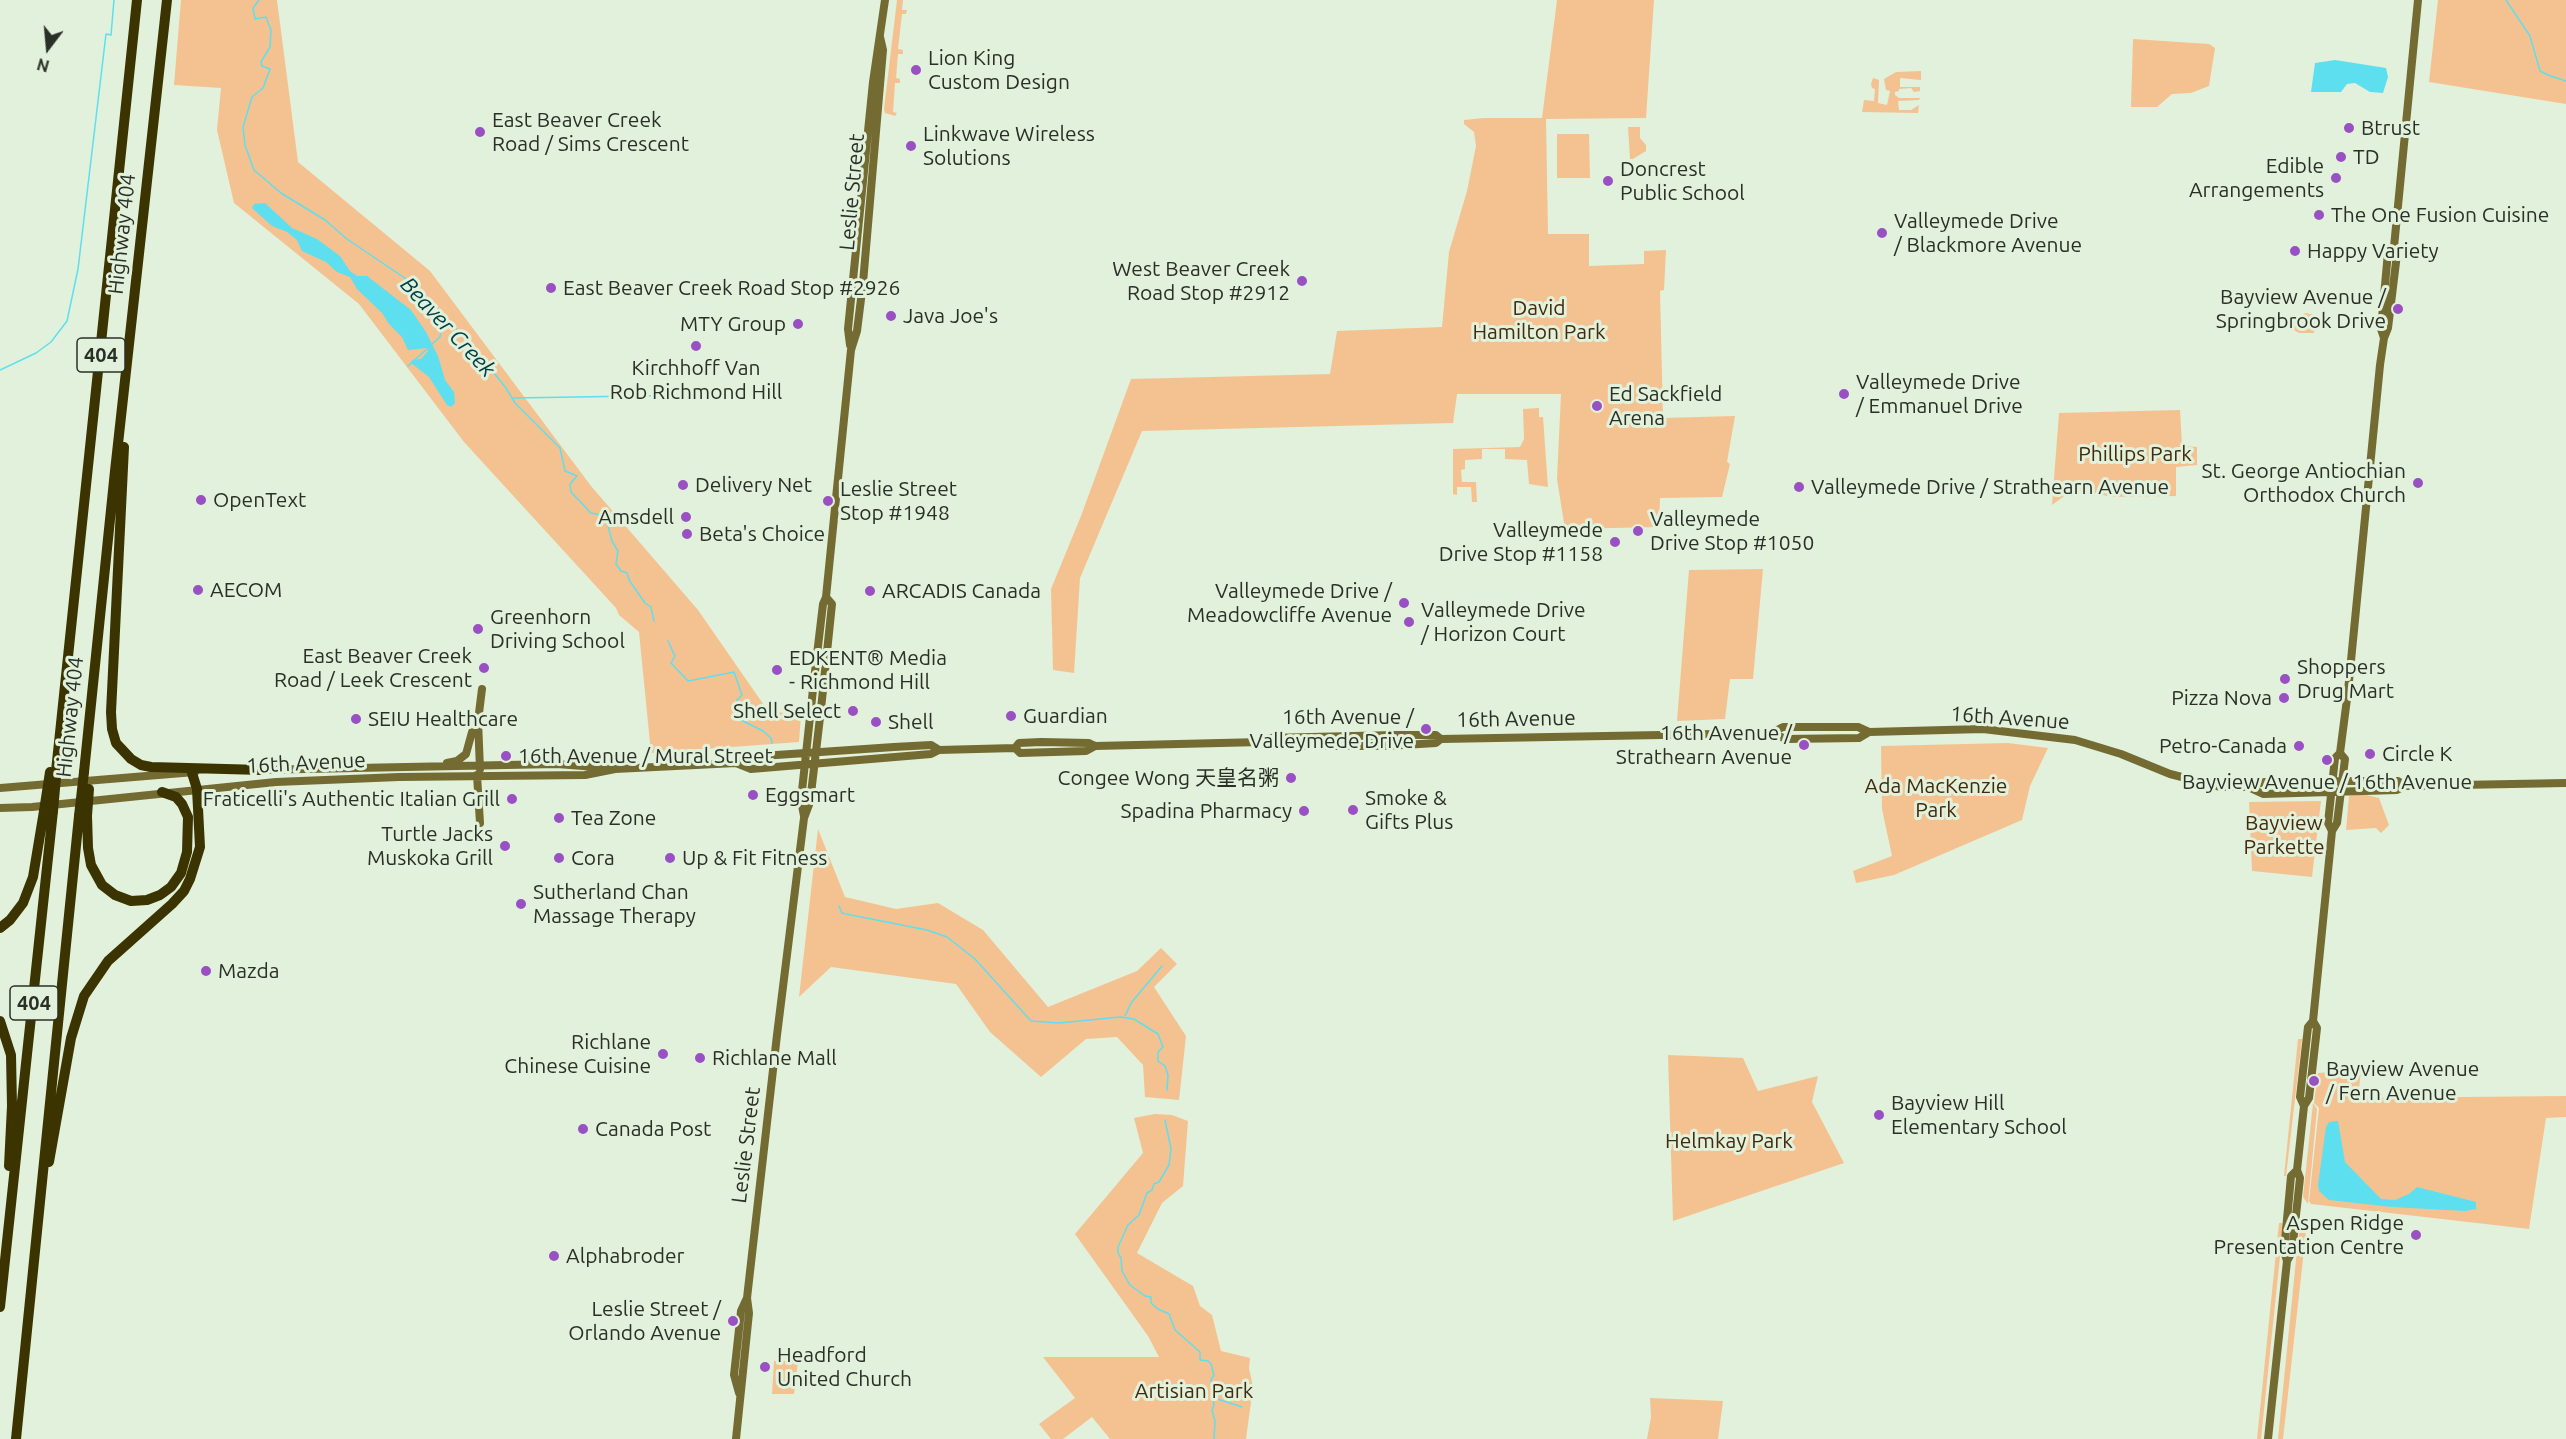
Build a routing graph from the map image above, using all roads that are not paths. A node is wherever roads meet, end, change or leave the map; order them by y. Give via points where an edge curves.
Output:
1 (136, 0) edge
2 (167, 0) edge
3 (885, 0) edge
4 (2418, 0) edge
5 (125, 381) junction
6 (826, 597) junction
7 (482, 689) dead end
8 (472, 732) dead end
9 (939, 750) junction
10 (806, 752) junction
11 (816, 752) junction
12 (2340, 753) junction
13 (736, 763) junction
14 (810, 763) junction
15 (427, 767) junction
16 (615, 769) junction
17 (262, 770) junction
18 (192, 773) junction
19 (478, 773) junction
20 (2566, 783) edge
21 (2332, 786) junction
22 (2342, 786) junction
23 (0, 788) edge
24 (197, 789) junction
25 (162, 792) junction
26 (0, 808) edge
27 (49, 811) junction
28 (83, 816) junction
29 (480, 823) dead end
30 (2332, 831) junction
31 (0, 928) edge
32 (0, 1021) edge
33 (44, 1177) junction
34 (11, 1196) junction
35 (0, 1307) edge
36 (16, 1439) edge
37 (736, 1439) edge
38 (2268, 1439) edge

1 - 27 highway, Highway 404 / 404, bridge via 81,546
2 - 5 highway, Highway 404 / 404
3 - 6 main road, Leslie Street via 864,274 851,350
4 - 12 main road via 2394,247 2388,252 2381,329 2384,338
5 - 17 highway via 111,712 116,743 130,759 151,767
5 - 28 highway, Highway 404 / 404, bridge
6 - 10 main road, Leslie Street via 822,603
6 - 11 main road, Leslie Street via 832,604
7 - 19 main road
8 - 15 main road via 464,756
9 - 11 main road, 16th Avenue via 931,745
9 - 14 main road, 16th Avenue via 931,754
9 - 21 main road, 16th Avenue via 1015,748 1020,753 1078,752 1095,746 1262,742 1270,746 1387,746 1436,744 1441,739 1771,732 1786,739 1859,738 1869,732 1983,729 2075,740 2212,786 2248,787 2264,782
10 - 11 main road, 16th Avenue
10 - 13 main road, 16th Avenue via 747,757
10 - 14 main road, Leslie Street
11 - 14 main road, Leslie Street
12 - 21 main road via 2335,758
12 - 22 main road via 2345,759
13 - 14 main road, 16th Avenue via 751,769
13 - 16 main road, 16th Avenue
14 - 37 main road, Leslie Street via 801,800 804,818 747,1298 741,1311 734,1375 739,1394
15 - 17 main road, 16th Avenue
15 - 19 main road, 16th Avenue
16 - 19 main road, 16th Avenue via 585,775
16 - 19 main road, 16th Avenue via 579,764
17 - 18 main road, 16th Avenue
18 - 23 main road, 16th Avenue
18 - 24 highway
19 - 24 main road, 16th Avenue
19 - 29 main road
20 - 22 main road, 16th Avenue via 2405,786 2398,781
21 - 22 main road, 16th Avenue
21 - 30 main road via 2328,823
22 - 30 main road via 2337,823
24 - 25 main road, 16th Avenue
24 - 33 highway via 200,847 184,891 98,973 76,1015 51,1159
25 - 26 main road, 16th Avenue
25 - 28 highway via 176,797 188,817 188,852 171,887 147,900 131,901 102,885 91,865
27 - 31 highway via 23,903
27 - 34 highway, 404 via 25,1090
28 - 33 highway, 404
30 - 38 main road via 2313,1021 2308,1027 2300,1097 2304,1106 2296,1170 2291,1176 2284,1251 2287,1261
32 - 34 highway via 11,1055
33 - 36 highway, 404
34 - 35 highway, 404

